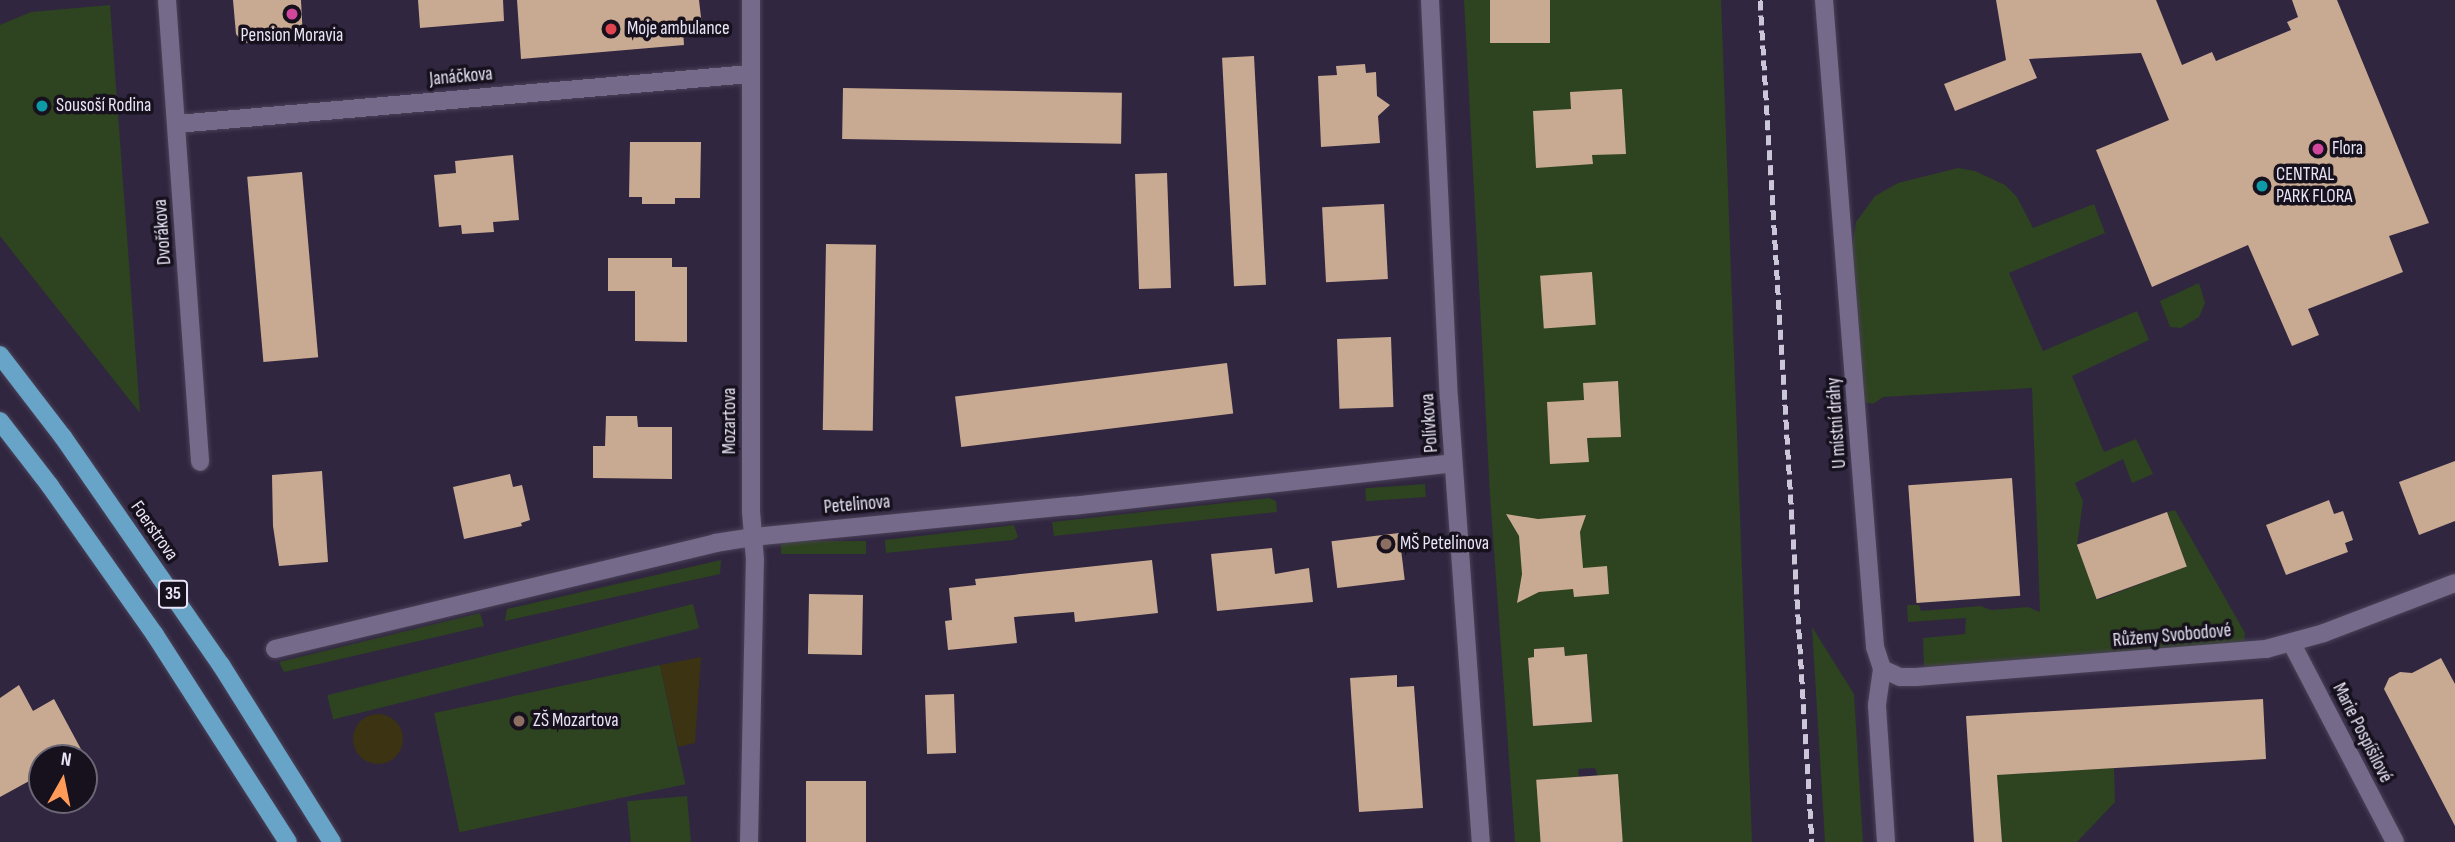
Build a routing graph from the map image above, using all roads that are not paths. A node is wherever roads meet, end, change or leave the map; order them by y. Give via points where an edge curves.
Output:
1 (167, 0) edge
2 (751, 0) edge
3 (1430, 0) edge
4 (1824, 0) edge
5 (750, 74) junction
6 (177, 124) junction
7 (0, 355) edge
8 (0, 421) edge
9 (200, 462) dead end
10 (1453, 463) junction
11 (753, 537) junction
12 (2455, 583) edge
13 (2292, 644) junction
14 (275, 649) dead end
15 (1882, 669) junction
16 (288, 842) edge
17 (332, 842) edge
18 (749, 842) edge
19 (1481, 842) edge
20 (1886, 842) edge
21 (2395, 842) edge

1 - 6 street, Dvořákova
2 - 5 street, Mozartova
3 - 10 street, Polívkova
4 - 15 street, U místní dráhy via 1875,648
5 - 6 street, Janáčkova
5 - 11 street, Mozartova
6 - 9 street, Dvořákova
7 - 17 main road, Foerstrova / 35 via 63,437 221,665
8 - 16 main road, 35 via 155,635
10 - 11 street, Petelinova
10 - 19 street, Polívkova
11 - 14 street, Petelinova
11 - 18 street, Mozartova
12 - 13 street, Růženy Svobodové
13 - 15 street, Růženy Svobodové via 1916,677 1900,677
13 - 21 street, Marie Pospíšilové
15 - 20 street, U místní dráhy via 1877,706

